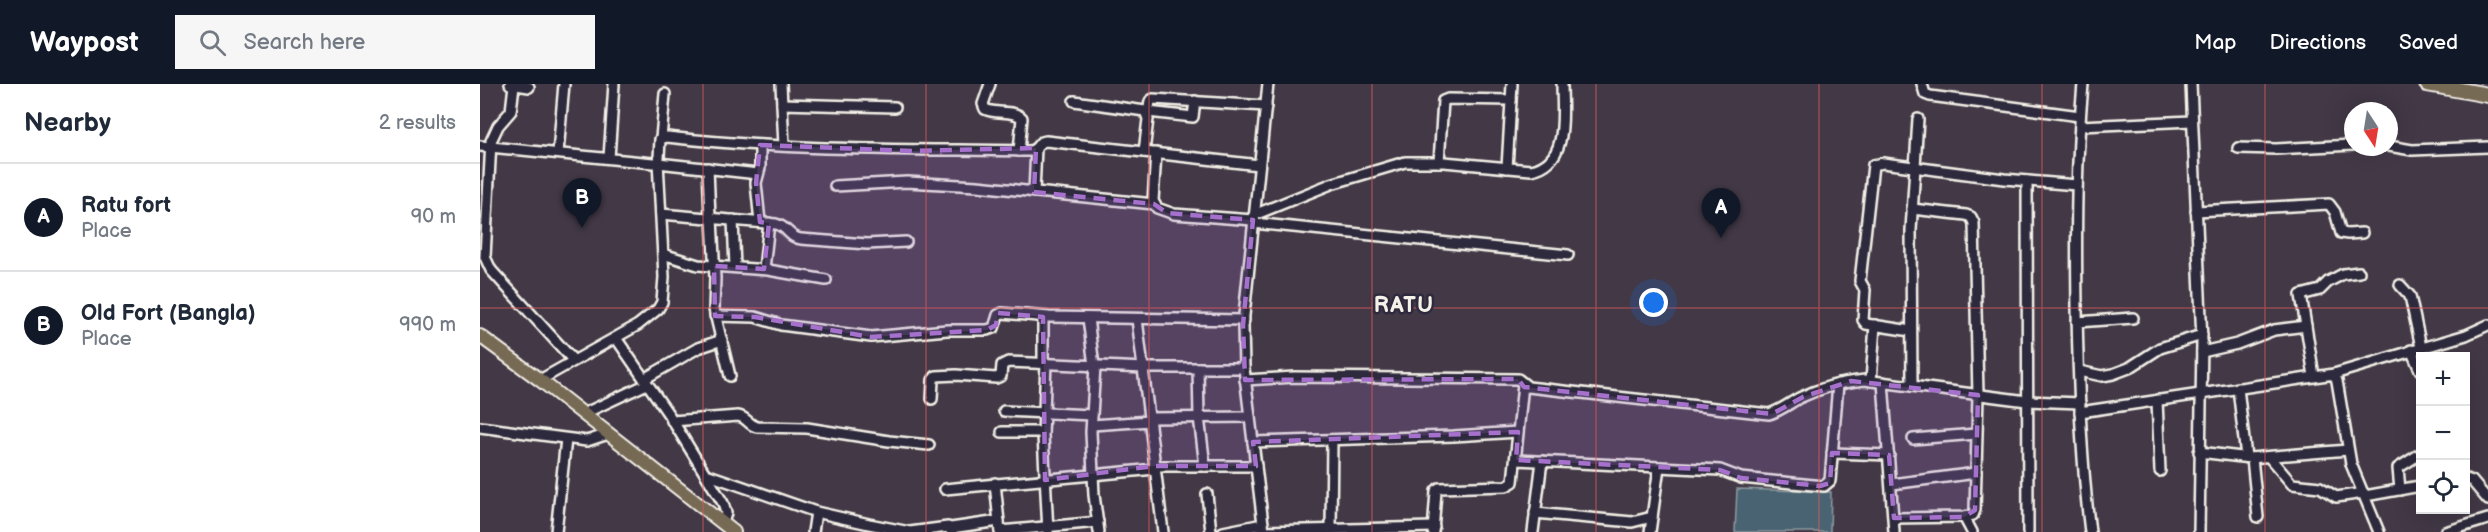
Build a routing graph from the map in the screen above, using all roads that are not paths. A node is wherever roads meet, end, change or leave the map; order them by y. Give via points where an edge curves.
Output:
1 (512, 84) edge
2 (564, 84) edge
3 (614, 84) edge
4 (781, 84) edge
5 (990, 84) edge
6 (1268, 84) edge
7 (1512, 84) edge
8 (1562, 84) edge
9 (1922, 84) edge
10 (2083, 84) edge
11 (2191, 84) edge
12 (2427, 84) edge
13 (2473, 84) edge
14 (2488, 86) edge
15 (529, 87) dead end
16 (665, 94) dead end
17 (2488, 95) edge
18 (1511, 100) junction
19 (1074, 101) dead end
20 (1195, 101) junction
21 (782, 104) junction
22 (1266, 106) junction
23 (895, 107) dead end
24 (1148, 113) junction
25 (2080, 116) junction
26 (1918, 119) dead end
27 (2192, 121) junction
28 (2080, 126) junction
29 (662, 138) junction
30 (760, 145) junction
31 (2344, 145) edge
32 (485, 146) edge
33 (784, 146) junction
34 (2238, 147) dead end
35 (2488, 147) edge
36 (1036, 148) junction
37 (2398, 148) edge
38 (1019, 151) junction
39 (1144, 152) junction
40 (558, 153) junction
41 (1156, 153) junction
42 (609, 158) junction
43 (658, 162) junction
44 (1439, 162) junction
45 (1259, 165) junction
46 (1915, 166) junction
47 (708, 168) junction
48 (1507, 168) junction
49 (758, 174) junction
50 (2027, 181) junction
51 (2077, 185) junction
52 (836, 186) dead end
53 (1034, 192) junction
54 (1154, 204) junction
55 (1912, 209) junction
56 (2196, 211) junction
57 (661, 214) junction
58 (711, 218) junction
59 (1253, 219) junction
60 (733, 220) junction
61 (764, 223) junction
62 (482, 232) edge
63 (2362, 233) dead end
64 (906, 242) dead end
65 (663, 254) junction
66 (1568, 255) dead end
67 (714, 266) junction
68 (735, 267) junction
69 (764, 269) junction
70 (2359, 272) dead end
71 (826, 280) dead end
72 (2400, 285) dead end
73 (715, 316) junction
74 (1043, 317) junction
75 (1088, 318) junction
76 (2133, 318) dead end
77 (1137, 319) junction
78 (1244, 320) junction
79 (2078, 322) junction
80 (1875, 325) junction
81 (2488, 325) edge
82 (2306, 326) junction
83 (1911, 331) junction
84 (2202, 335) junction
85 (480, 336) edge
86 (616, 338) junction
87 (722, 340) junction
88 (2421, 347) junction
89 (2411, 350) junction
90 (2202, 352) junction
91 (573, 360) junction
92 (2416, 360) edge
93 (1045, 363) junction
94 (1095, 366) junction
95 (1145, 368) junction
96 (1198, 368) junction
97 (1244, 368) junction
98 (2079, 371) junction
99 (2334, 374) junction
100 (730, 376) dead end
101 (2314, 376) junction
102 (540, 380) junction
103 (1245, 380) junction
104 (1871, 381) junction
105 (646, 382) junction
106 (1883, 382) junction
107 (1523, 384) junction
108 (1838, 384) junction
109 (1912, 386) junction
110 (2238, 388) junction
111 (2202, 393) junction
112 (1978, 395) junction
113 (932, 399) dead end
114 (2157, 400) junction
115 (2029, 401) junction
116 (2080, 408) junction
117 (1004, 411) dead end
118 (1044, 411) junction
119 (583, 414) junction
120 (1199, 417) junction
121 (1250, 417) junction
122 (1149, 419) junction
123 (1092, 420) junction
124 (672, 421) junction
125 (480, 427) edge
126 (1002, 432) dead end
127 (1043, 432) junction
128 (1518, 432) junction
129 (608, 434) junction
130 (1976, 434) junction
131 (1913, 439) dead end
132 (566, 440) junction
133 (1332, 440) junction
134 (1253, 442) junction
135 (929, 445) dead end
136 (2348, 450) junction
137 (2199, 452) junction
138 (1832, 453) junction
139 (1889, 454) junction
140 (2249, 457) junction
141 (2269, 457) junction
142 (2416, 457) edge
143 (1516, 459) junction
144 (1542, 461) junction
145 (1205, 466) junction
146 (1256, 466) junction
147 (1659, 466) junction
148 (1154, 468) junction
149 (2160, 471) dead end
150 (1976, 473) junction
151 (706, 474) junction
152 (1092, 475) junction
153 (1045, 480) junction
154 (2470, 481) edge
155 (995, 483) junction
156 (1892, 484) junction
157 (2416, 487) edge
158 (945, 489) dead end
159 (2400, 490) junction
160 (1207, 494) dead end
161 (2364, 495) junction
162 (2488, 500) edge
163 (816, 512) junction
164 (1535, 513) junction
165 (1652, 517) junction
166 (1964, 517) junction
167 (2258, 517) dead end
168 (1893, 518) junction
169 (2488, 519) edge
170 (723, 523) junction
171 (1099, 527) edge
172 (864, 528) edge
173 (1000, 528) edge
174 (1048, 529) edge
175 (1263, 529) edge
176 (951, 530) edge
177 (1336, 530) edge
178 (1382, 530) edge
179 (1434, 530) edge
180 (556, 532) edge
181 (734, 532) edge
182 (813, 532) edge
183 (1163, 532) edge
184 (1211, 532) edge
185 (1223, 532) edge
186 (1533, 532) edge
187 (1650, 532) edge
188 (1894, 532) edge
189 (1972, 532) edge
190 (2028, 532) edge
191 (2090, 532) edge
192 (2199, 532) edge
193 (2379, 532) edge
194 (2445, 532) edge

1 - 15 street
1 - 32 street via 511,111
2 - 40 street
3 - 42 street
4 - 21 street
5 - 38 street via 985,109 1022,118
6 - 22 street
7 - 18 street
8 - 48 street via 1557,154 1541,168
9 - 25 street via 1925,94 1930,96
10 - 25 street
11 - 27 street
12 - 17 highway
13 - 14 highway
16 - 29 street
18 - 44 street via 1443,101
18 - 48 street
19 - 24 street
20 - 22 street
20 - 24 street via 1153,99
20 - 24 street via 1193,117
21 - 23 street
21 - 33 street
22 - 45 street
24 - 39 street
25 - 28 street
26 - 46 street
27 - 28 street
27 - 56 street
28 - 51 street
29 - 30 street
29 - 43 street
30 - 33 street
30 - 49 street
31 - 34 street
32 - 40 street
32 - 62 street
33 - 38 street
35 - 37 street
36 - 38 street
36 - 39 street via 1046,141
36 - 53 street
39 - 41 street
40 - 42 street
41 - 45 street
41 - 54 street
42 - 43 street
43 - 47 street
43 - 57 street
44 - 48 street
44 - 59 street via 1390,165 1331,184
45 - 59 street
46 - 50 street
46 - 55 street
46 - 80 street via 1883,163 1872,168 1860,281 1865,290 1863,320
47 - 49 street
47 - 58 street
49 - 61 street via 756,183
50 - 51 street
50 - 115 street
51 - 79 street
52 - 53 street via 907,182
53 - 54 street
54 - 59 street via 1167,213
55 - 83 street
55 - 112 street via 1966,215 1974,223
56 - 63 street via 2327,204 2332,206 2341,232
56 - 84 street
57 - 58 street
57 - 65 street
58 - 60 street
58 - 67 street
59 - 66 street
59 - 78 street
60 - 61 street
60 - 68 street
61 - 64 street via 784,226 793,237 801,239 867,244
61 - 69 street
62 - 91 street via 486,262
65 - 67 street via 687,263
65 - 86 street via 662,302 650,317
67 - 68 street
67 - 73 street
68 - 69 street
69 - 71 street
70 - 82 street via 2343,274 2320,290 2301,295
72 - 88 street via 2410,296
73 - 74 street via 755,317 780,325 871,337 987,330 994,328 1002,313
73 - 87 street
74 - 75 street
74 - 93 street
75 - 77 street
75 - 94 street
76 - 79 street
77 - 78 street
77 - 95 street
78 - 97 street
79 - 98 street
80 - 83 street
80 - 104 street
81 - 88 street
82 - 90 street via 2274,330
82 - 101 street
83 - 109 street
84 - 90 street
84 - 98 street via 2160,348 2113,374
85 - 102 main road
86 - 91 street
86 - 105 street
87 - 100 street
87 - 105 street via 698,348
88 - 89 street
89 - 92 street
89 - 99 street
90 - 111 street
91 - 102 street
93 - 94 street
93 - 113 street via 1005,363 1001,376 996,378 936,376
93 - 118 street
94 - 95 street
94 - 123 street
95 - 96 street
95 - 122 street
96 - 97 street
96 - 120 street
97 - 103 street
98 - 116 street
99 - 101 street
99 - 136 street
101 - 110 street
102 - 119 main road
103 - 107 street via 1514,379
103 - 121 street
104 - 106 street
104 - 108 street
105 - 119 street
105 - 124 street
106 - 109 street
106 - 139 street
107 - 108 street via 1769,414
107 - 128 street
108 - 138 street
109 - 112 street
110 - 111 street
110 - 140 street
111 - 114 street
111 - 137 street
112 - 115 street
112 - 130 street
114 - 116 street
114 - 149 street
115 - 116 street
115 - 190 street
116 - 191 street
117 - 118 street
118 - 123 street
118 - 127 street
119 - 129 main road
120 - 121 street
120 - 122 street
120 - 145 street
121 - 134 street
122 - 123 street
122 - 148 street
123 - 152 street
124 - 135 street via 738,416 757,427 807,428
124 - 151 street
125 - 132 street
126 - 127 street
127 - 153 street
128 - 133 street
128 - 143 street
129 - 132 street via 588,441
129 - 170 main road
130 - 131 street
130 - 150 street
132 - 180 street
133 - 134 street
133 - 177 street
134 - 146 street
136 - 141 street
136 - 161 street
137 - 140 street
137 - 192 street
138 - 139 street
138 - 147 street via 1830,482 1824,486 1741,478 1720,470
139 - 156 street
140 - 141 street
140 - 167 street
141 - 161 street via 2292,484 2320,488 2336,497
142 - 159 street via 2398,468
143 - 144 street
143 - 179 street via 1509,486 1437,489
144 - 147 street
144 - 164 street
145 - 146 street
145 - 148 street
146 - 175 street
147 - 165 street
148 - 152 street
148 - 183 street
150 - 156 street
150 - 166 street via 1976,510
151 - 163 street
151 - 170 street via 725,508
152 - 153 street
152 - 171 street
153 - 155 street
153 - 174 street
154 - 162 street
155 - 158 street
155 - 173 street
156 - 168 street
157 - 159 street
159 - 161 street
160 - 184 street
161 - 193 street
163 - 172 street
163 - 182 street
164 - 165 street via 1632,522
164 - 186 street
165 - 187 street
166 - 168 street
166 - 189 street
168 - 188 street
169 - 194 street
170 - 181 main road
171 - 174 street
172 - 176 street
173 - 174 street
173 - 176 street
175 - 177 street
175 - 185 street
177 - 178 street
178 - 179 street

